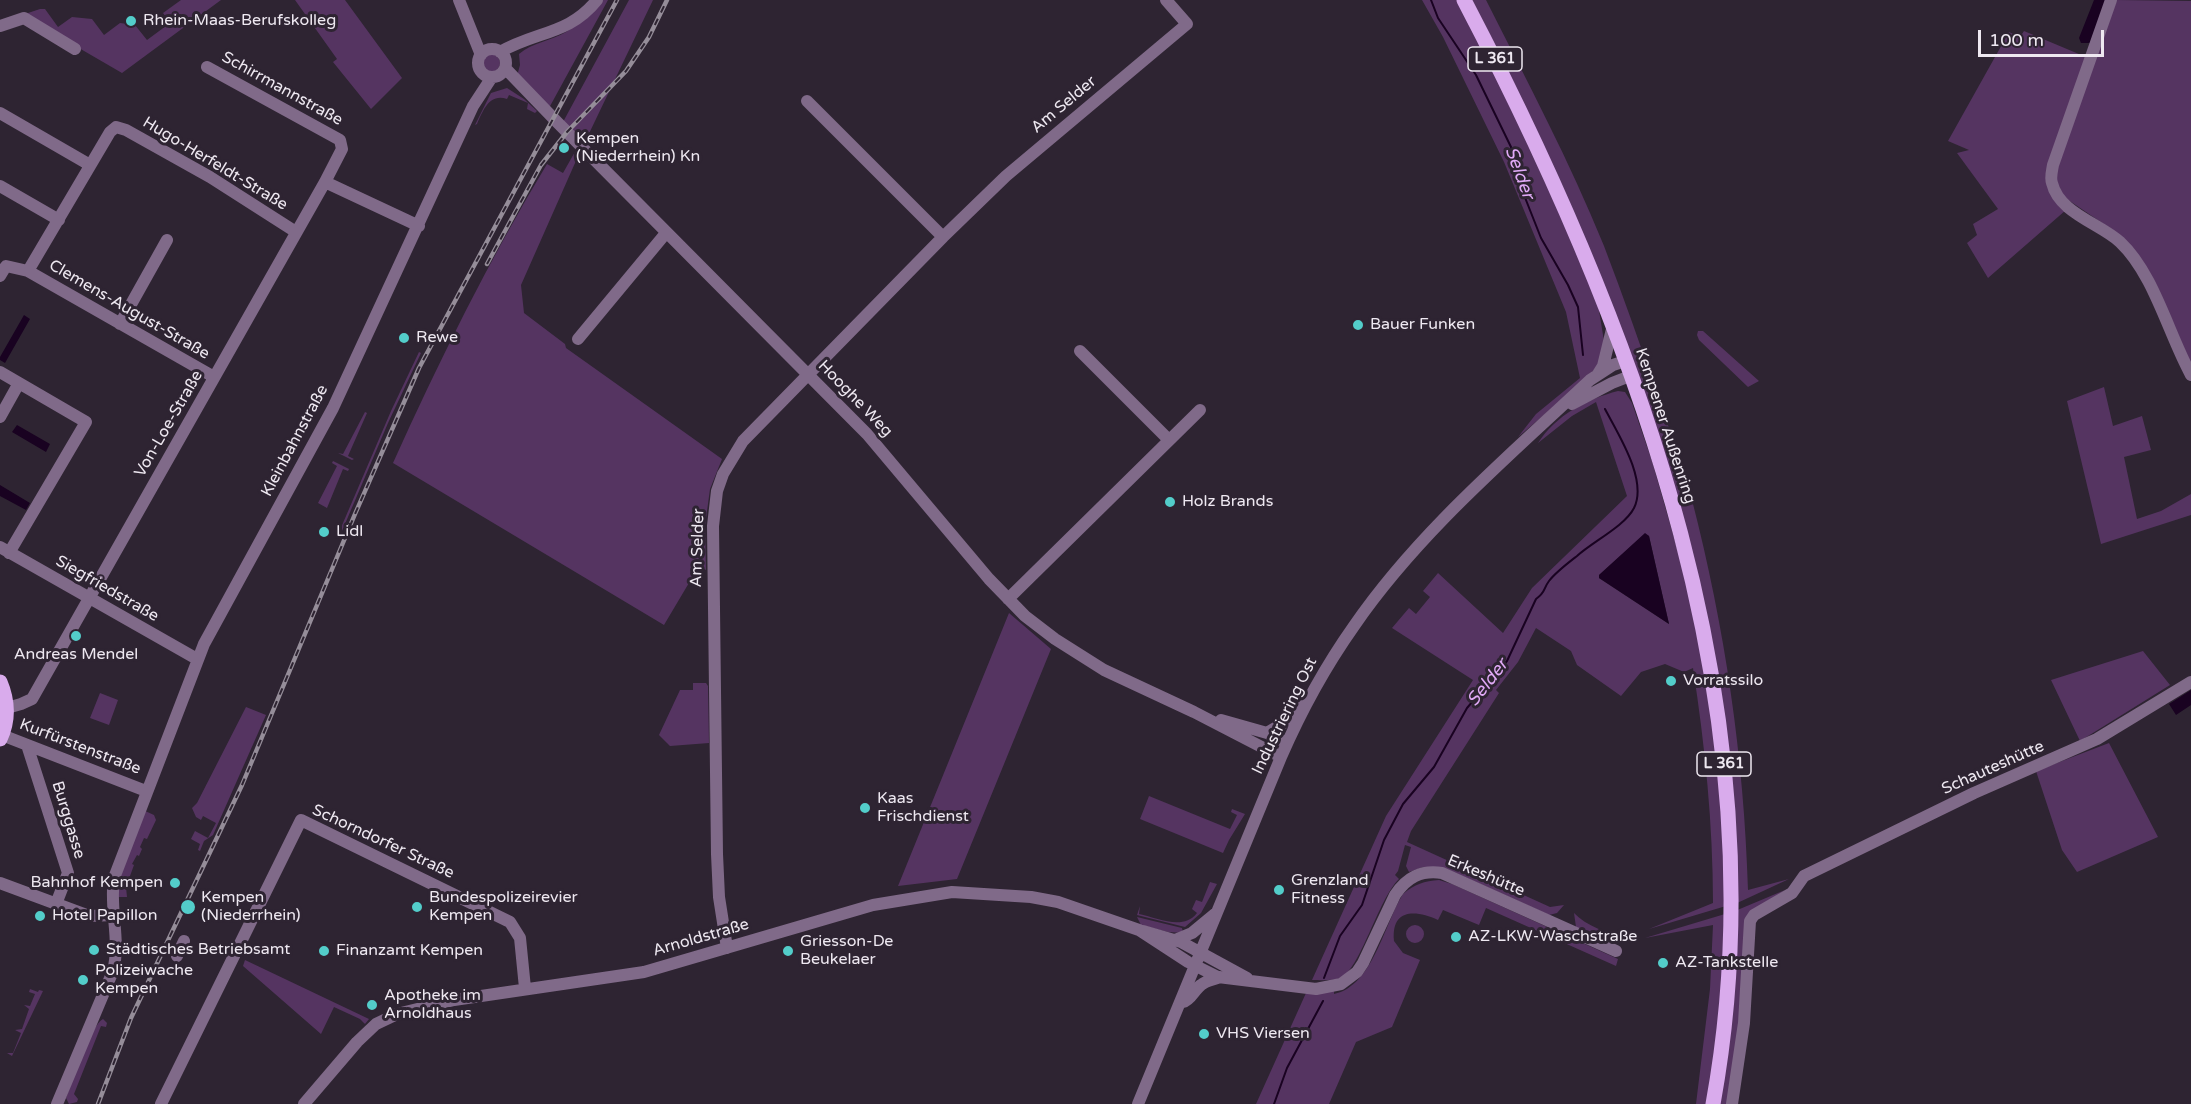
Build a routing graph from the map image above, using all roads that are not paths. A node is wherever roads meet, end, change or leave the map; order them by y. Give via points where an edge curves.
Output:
1 (597, 0) edge
2 (1166, 0) edge
3 (1464, 0) edge
4 (2111, 0) edge
5 (0, 26) edge
6 (75, 49) dead end
7 (494, 64) junction
8 (207, 67) dead end
9 (807, 101) dead end
10 (0, 113) edge
11 (340, 140) joint
12 (90, 165) junction
13 (325, 182) junction
14 (0, 186) edge
15 (59, 220) junction
16 (419, 226) junction
17 (297, 232) junction
18 (666, 233) junction
19 (944, 237) junction
20 (166, 240) dead end
21 (28, 271) junction
22 (0, 276) edge
23 (120, 324) junction
24 (1613, 325) junction
25 (578, 339) dead end
26 (1080, 351) dead end
27 (1628, 368) junction
28 (0, 372) edge
29 (808, 374) junction
30 (1598, 374) junction
31 (2191, 375) edge
32 (214, 377) junction
33 (19, 383) junction
34 (1561, 408) junction
35 (1200, 410) dead end
36 (0, 417) edge
37 (1169, 440) junction
38 (4, 550) edge
39 (88, 597) junction
40 (1008, 599) junction
41 (197, 659) junction
42 (0, 682) edge
43 (2191, 682) edge
44 (1309, 700) junction
45 (7, 708) junction
46 (1194, 712) junction
47 (1267, 733) junction
48 (1, 737) edge
49 (1287, 743) junction
50 (27, 745) junction
51 (1281, 757) junction
52 (146, 791) junction
53 (0, 883) edge
54 (56, 904) junction
55 (1216, 913) junction
56 (113, 915) junction
57 (1138, 930) junction
58 (1175, 940) junction
59 (184, 941) dead end
60 (727, 948) junction
61 (1616, 951) dead end
62 (1200, 953) junction
63 (177, 956) dead end
64 (1195, 966) junction
65 (1220, 977) junction
66 (1253, 981) junction
67 (525, 988) junction
68 (1181, 1003) junction
69 (57, 1104) edge
70 (161, 1104) edge
71 (304, 1104) edge
72 (1138, 1104) edge
73 (1713, 1104) edge
74 (1732, 1104) edge

1 - 7 street via 568,26 524,40
2 - 19 street, Am Selder via 1187,24 1036,150
3 - 24 main road, Kempener Außenring / L 361 via 1546,163
4 - 31 street via 2053,165 2051,182 2058,199 2119,242 2144,271
5 - 6 street via 24,18
7 - 16 street, Kleinbahnstraße via 473,99
7 - 18 street, Hooghe Weg via 542,106
8 - 11 street, Schirrmannstraße
9 - 19 street
10 - 12 street
11 - 13 street, Von-Loe-Straße via 342,149
12 - 15 street
12 - 17 street, Hugo-Herfeldt-Straße via 110,132 116,127 126,130 194,167
13 - 16 street
13 - 17 street, Von-Loe-Straße
14 - 15 street
15 - 21 street
16 - 41 street, Kleinbahnstraße via 333,408
17 - 32 street, Von-Loe-Straße
18 - 25 street
18 - 29 street, Hooghe Weg
19 - 29 street, Am Selder
20 - 23 street
21 - 22 street via 6,266
21 - 23 street, Clemens-August-Straße
23 - 32 street, Clemens-August-Straße
24 - 27 main road, Kempener Außenring / L 361
24 - 30 street
26 - 37 street
27 - 30 street, Industriering Ost via 1613,365
27 - 34 street, Industriering Ost via 1612,383
27 - 73 main road, Kempener Außenring / L 361 via 1676,516 1705,636 1724,760 1731,924 1723,1045
28 - 33 street
29 - 40 street, Hooghe Weg via 882,451
29 - 60 street, Am Selder via 733,455 723,474 714,509 717,854
30 - 34 street, Industriering Ost
32 - 39 street, Von-Loe-Straße
33 - 36 street
33 - 38 street via 86,422
34 - 44 street, Industriering Ost via 1446,518 1386,583 1335,654
35 - 37 street
37 - 40 street
38 - 39 street, Siegfriedstraße
39 - 41 street, Siegfriedstraße
39 - 45 street, Von-Loe-Straße via 32,699
40 - 46 street, Hooghe Weg via 1039,627 1084,658
41 - 52 street, Kleinbahnstraße
42 - 45 main road
43 - 74 street, Schauteshütte via 2097,740 1974,793 1804,876 1792,893 1758,912 1750,921 1744,1023
44 - 47 street
44 - 49 street, Industriering Ost
45 - 48 main road
46 - 47 street, Hooghe Weg
46 - 51 street, Hooghe Weg
47 - 49 street, Hooghe Weg
48 - 50 street, Kurfürstenstraße
49 - 51 street, Industriering Ost
50 - 52 street, Kurfürstenstraße
50 - 54 street, Burggasse via 68,873
51 - 55 street, Industriering Ost
52 - 56 street, Kleinbahnstraße via 114,878
53 - 54 street
54 - 56 street via 89,916
55 - 58 street via 1192,933
55 - 62 street, Industriering Ost
56 - 69 street, Kleinbahnstraße via 117,950 113,971
57 - 58 street, Arnoldstraße
57 - 60 street, Arnoldstraße via 1058,902 952,892 873,905
57 - 64 street, Arnoldstraße
58 - 62 street, Arnoldstraße
59 - 63 street
60 - 67 street, Arnoldstraße via 644,972
61 - 66 street, Erkeshütte via 1442,873 1426,872 1401,885 1363,963 1341,984 1316,989
62 - 64 street, Industriering Ost
62 - 66 street, Erkeshütte
64 - 65 street, Erkeshütte
64 - 68 street, Industriering Ost
65 - 66 street, Erkeshütte
65 - 68 street via 1202,985
67 - 70 street, Schorndorfer Straße via 520,938 510,922 301,820
67 - 71 street, Arnoldstraße via 454,1000 376,1024
68 - 72 street, Industriering Ost

